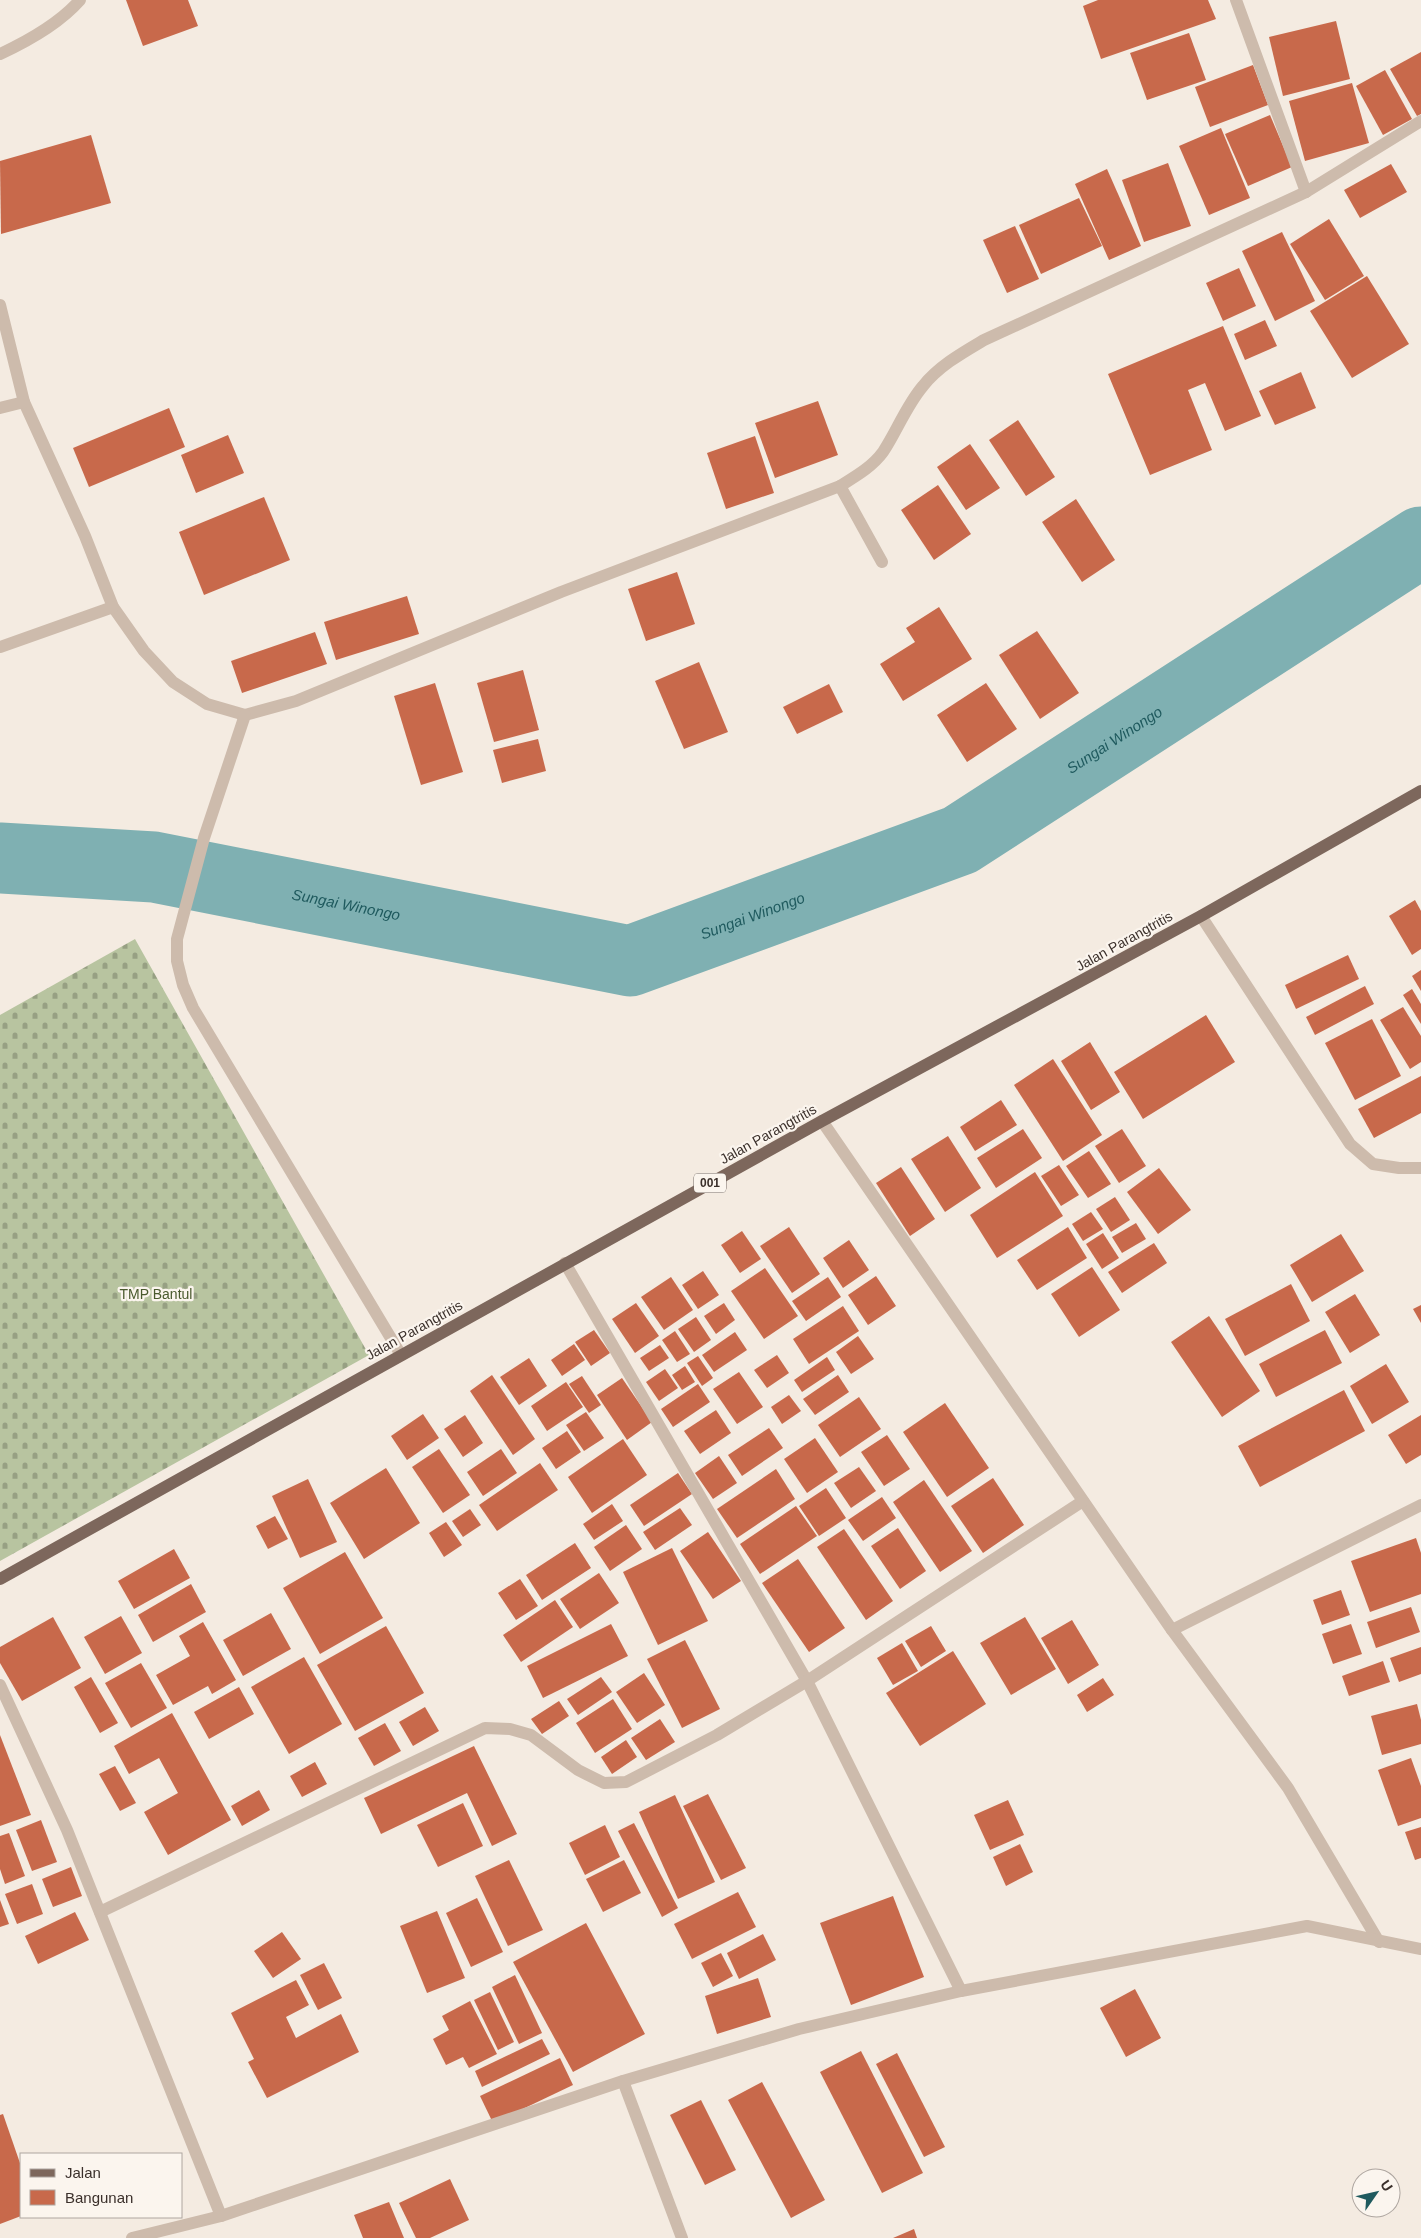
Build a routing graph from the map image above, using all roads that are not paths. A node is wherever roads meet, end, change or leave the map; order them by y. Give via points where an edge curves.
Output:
1 (80, 0) edge
2 (1236, 0) edge
3 (0, 54) edge
4 (1421, 121) edge
5 (1306, 192) junction
6 (0, 305) edge
7 (24, 402) junction
8 (0, 408) edge
9 (840, 486) junction
10 (882, 562) dead end
11 (113, 607) junction
12 (0, 647) edge
13 (245, 715) junction
14 (1421, 791) edge
15 (1201, 916) junction
16 (822, 1121) junction
17 (1421, 1168) edge
18 (565, 1264) junction
19 (401, 1355) junction
20 (1084, 1501) junction
21 (1421, 1505) edge
22 (0, 1578) edge
23 (1172, 1630) junction
24 (807, 1681) junction
25 (0, 1685) edge
26 (100, 1912) junction
27 (1379, 1942) junction
28 (1421, 1948) edge
29 (960, 1991) junction
30 (623, 2081) junction
31 (220, 2216) junction
32 (132, 2238) edge
33 (682, 2238) edge

1 - 3 street via 70,11 26,42
2 - 5 street
4 - 5 street
5 - 9 street via 984,340 955,358 922,386 877,458
6 - 7 street
7 - 8 street
7 - 11 street via 85,536
9 - 10 street
9 - 13 street via 561,592 296,701
11 - 12 street
11 - 13 street via 144,651 173,682 207,704
13 - 19 street via 204,838 177,939 177,961 193,1008
14 - 15 main road, Jalan Parangtritis / 001
15 - 16 main road, Jalan Parangtritis / 001
15 - 17 street via 1350,1144 1373,1164
16 - 18 main road, Jalan Parangtritis / 001
16 - 20 street
18 - 19 main road, Jalan Parangtritis / 001
18 - 24 street
19 - 22 main road, Jalan Parangtritis / 001
20 - 23 street
20 - 24 street
21 - 23 street
23 - 27 street via 1288,1788
24 - 26 street via 717,1735 626,1782 604,1782 578,1770 531,1735 510,1728 485,1728
24 - 29 street
25 - 26 street via 67,1830
26 - 31 street
27 - 28 street
27 - 29 street via 1307,1926
29 - 30 street via 799,2029
30 - 31 street
30 - 33 street
31 - 32 street

